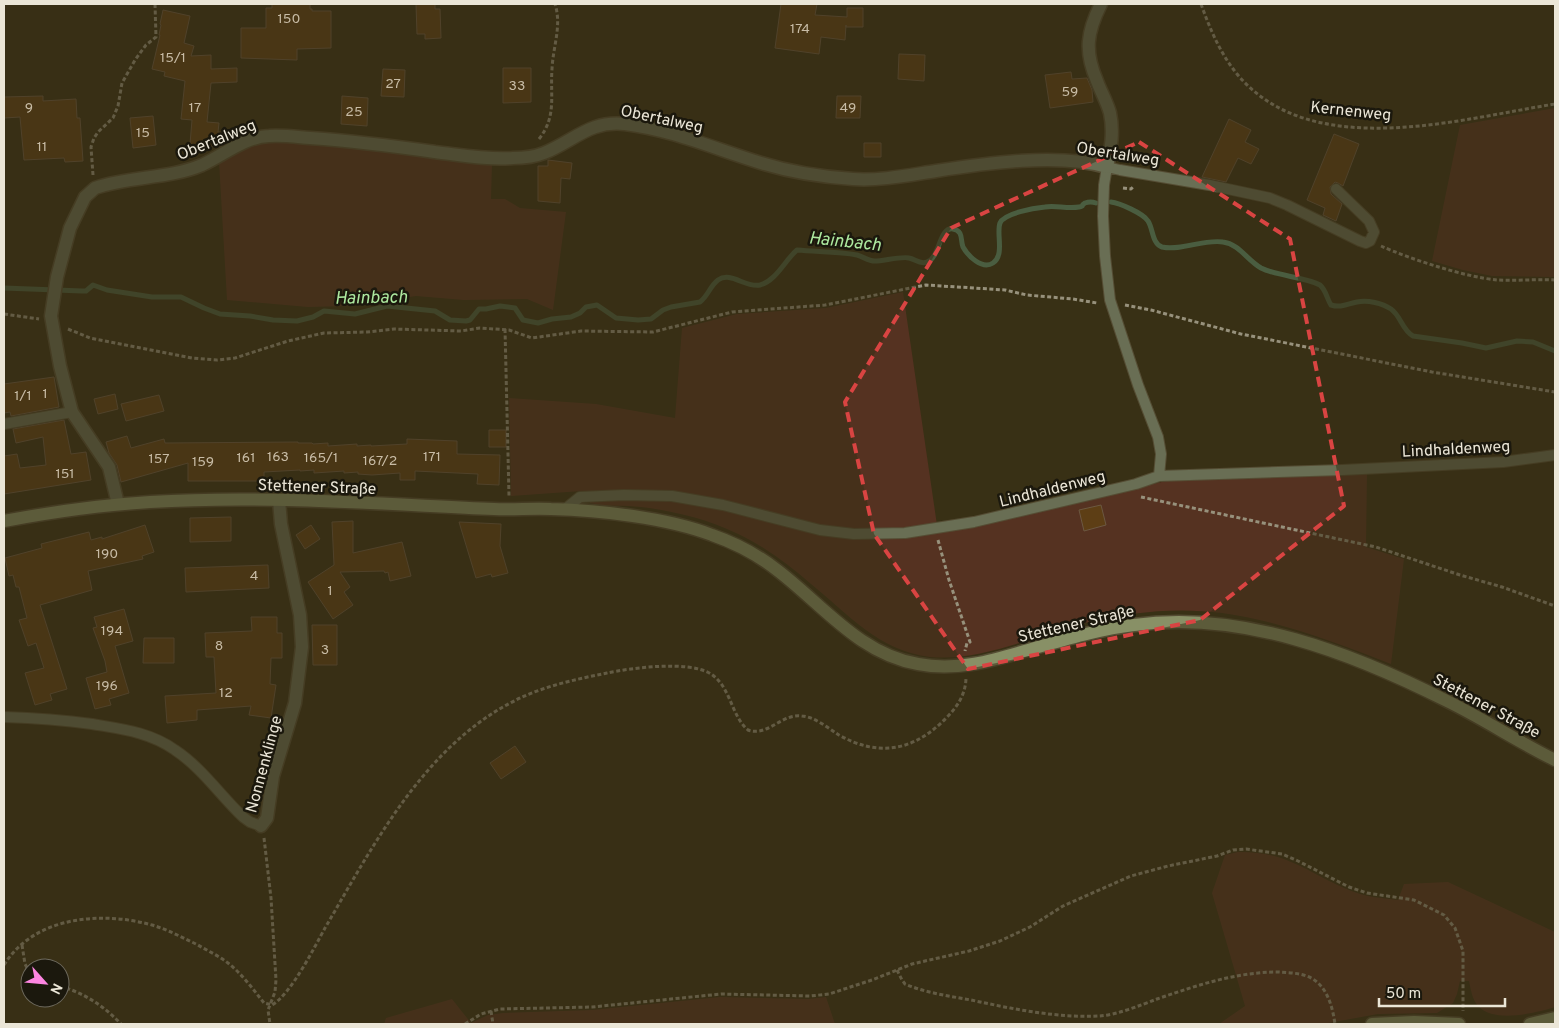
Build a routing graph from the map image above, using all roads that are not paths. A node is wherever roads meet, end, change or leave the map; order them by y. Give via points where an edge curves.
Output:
1 (1101, 4) edge
2 (1107, 167) junction
3 (1336, 189) dead end
4 (72, 412) junction
5 (4, 424) edge
6 (1555, 454) edge
7 (1160, 476) junction
8 (279, 500) junction
9 (118, 504) junction
10 (564, 510) junction
11 (4, 521) edge
12 (4, 717) edge
13 (1555, 760) edge
14 (261, 826) joint
15 (1555, 1018) edge
16 (1461, 1020) edge
17 (1372, 1024) edge
18 (1530, 1024) edge

1 - 2 street via 1091,26 1088,50 1111,121 1112,140
2 - 3 lane, Obertalweg via 1270,198 1360,241 1370,241 1374,232 1371,224
2 - 4 street, Obertalweg via 1091,162 1052,160 878,178 826,177 766,164 669,133 616,123 590,128 551,150 520,158 485,158 355,141 270,135 248,141 195,168 95,188 85,197 72,221 63,249 53,301 52,323
2 - 7 lane via 1103,231 1111,306 1158,437
4 - 5 lane
4 - 9 street via 109,467
6 - 7 lane, Lindhaldenweg via 1502,462
7 - 10 lane, Lindhaldenweg via 936,530 896,534 831,532 668,496 580,497
8 - 9 main road, Stettener Straße via 210,499
8 - 10 main road, Stettener Straße
8 - 14 street, Nonnenklinge via 300,615 302,652 296,703 273,776 266,818
9 - 11 main road, Stettener Straße
10 - 13 main road, Stettener Straße via 629,516 711,534 757,557 851,634 879,652 902,661 944,667 965,666 1127,625 1184,621 1239,627 1303,642 1384,672 1447,701
12 - 14 lane via 110,726 156,739 193,764 243,817
15 - 18 main road
16 - 17 main road

